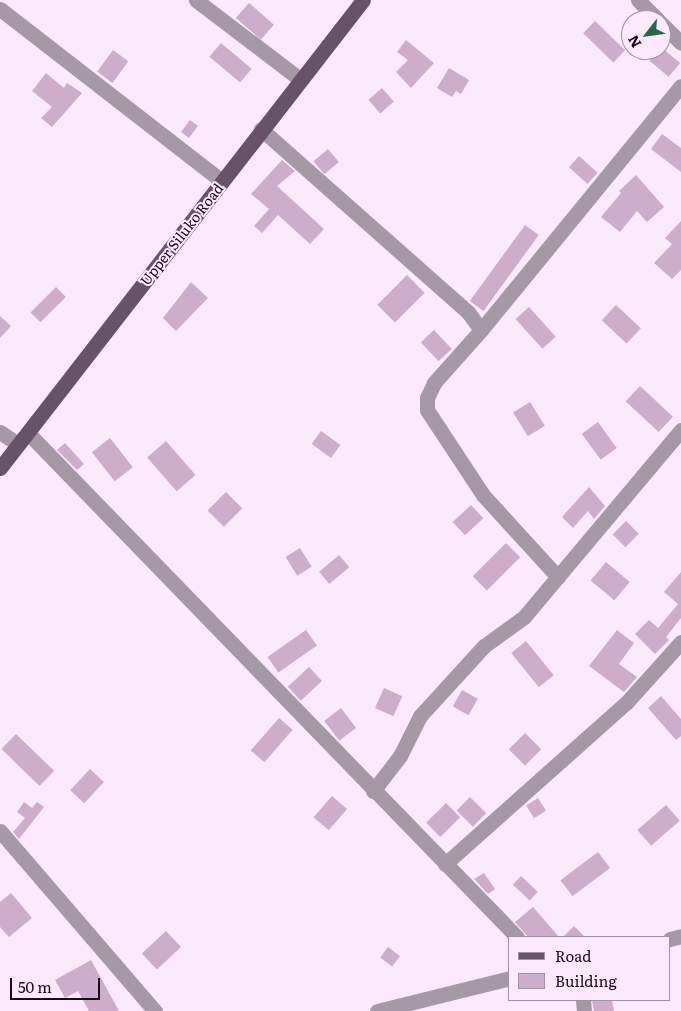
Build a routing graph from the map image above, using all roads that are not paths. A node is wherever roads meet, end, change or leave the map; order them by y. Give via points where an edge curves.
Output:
1 (196, 0) edge
2 (363, 0) edge
3 (638, 0) edge
4 (0, 10) edge
5 (648, 10) edge
6 (671, 33) edge
7 (681, 43) edge
8 (301, 80) junction
9 (681, 86) edge
10 (261, 129) junction
11 (222, 181) junction
12 (481, 330) junction
13 (681, 430) edge
14 (0, 432) edge
15 (28, 433) junction
16 (18, 444) junction
17 (0, 468) edge
18 (558, 577) junction
19 (681, 642) edge
20 (373, 791) junction
21 (0, 831) edge
22 (445, 864) junction
23 (516, 936) edge
24 (508, 978) edge
25 (155, 1011) edge
26 (377, 1011) edge

1 - 8 street
2 - 8 main road, Upper Siluko Road
3 - 5 street
4 - 11 street
6 - 7 street
8 - 10 main road, Upper Siluko Road
9 - 12 street
10 - 11 main road, Upper Siluko Road
10 - 12 street via 468,312
11 - 15 main road, Upper Siluko Road
12 - 18 street via 434,383 426,398 427,410 483,495
13 - 18 street
14 - 16 street
15 - 16 main road, Upper Siluko Road
15 - 20 street
16 - 17 main road, Upper Siluko Road
18 - 20 street via 524,618 484,646 420,716 400,756
19 - 22 street via 626,703
20 - 22 street
21 - 25 street
22 - 23 street
24 - 26 street

